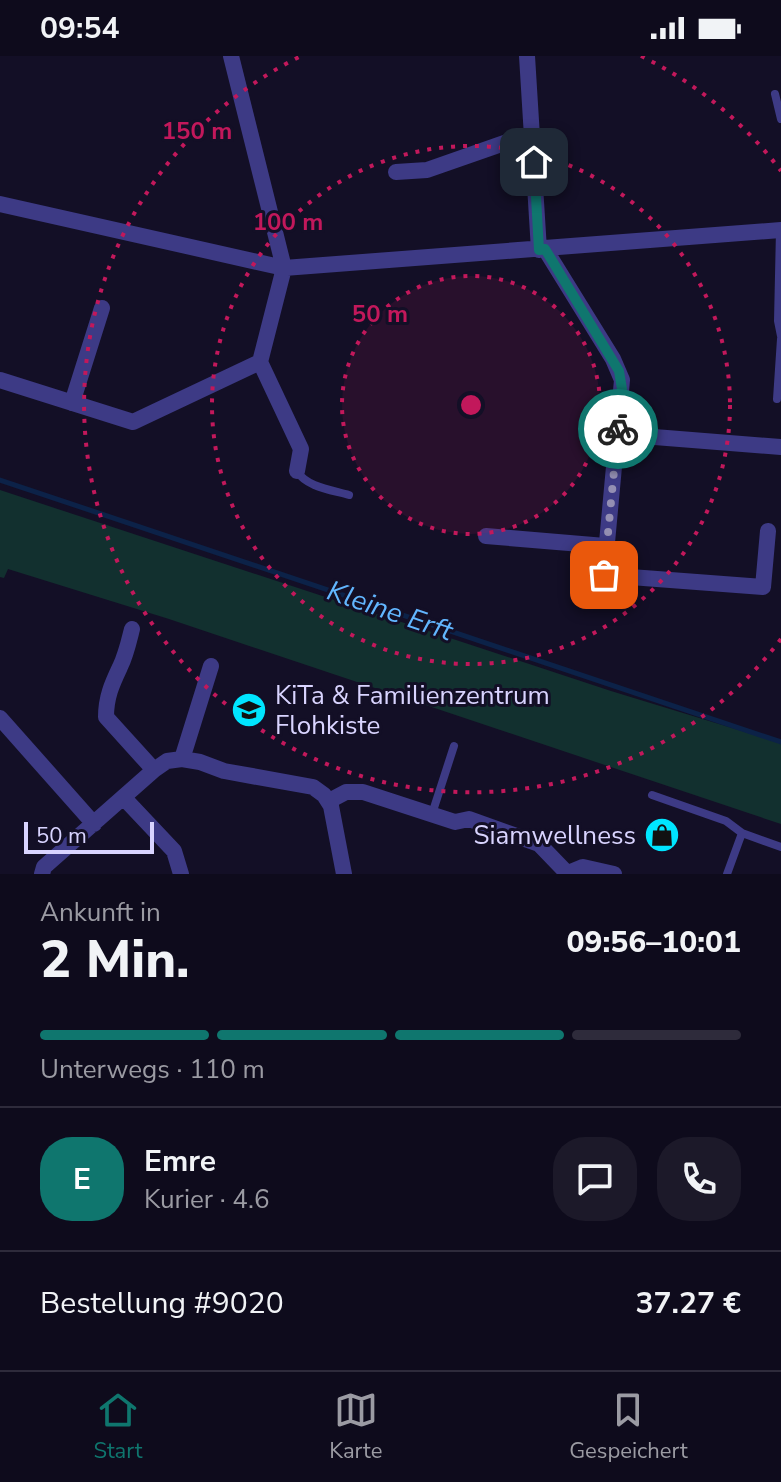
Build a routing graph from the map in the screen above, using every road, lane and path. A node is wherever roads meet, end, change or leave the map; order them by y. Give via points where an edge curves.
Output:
1 (231, 56) edge
2 (527, 56) edge
3 (775, 94) dead end
4 (781, 119) edge
5 (533, 133) junction
6 (396, 172) dead end
7 (0, 204) edge
8 (780, 230) edge
9 (542, 249) junction
10 (284, 268) junction
11 (102, 308) dead end
12 (781, 338) edge
13 (260, 362) junction
14 (0, 380) edge
15 (777, 399) dead end
16 (72, 403) junction
17 (617, 434) junction
18 (781, 447) edge
19 (297, 471) joint
20 (349, 495) dead end
21 (768, 531) dead end
22 (486, 536) dead end
23 (605, 546) junction
24 (132, 629) dead end
25 (211, 666) dead end
26 (0, 718) edge
27 (454, 746) dead end
28 (182, 759) junction
29 (154, 770) junction
30 (652, 795) dead end
31 (124, 798) junction
32 (329, 801) junction
33 (431, 815) junction
34 (94, 824) junction
35 (742, 833) junction
36 (781, 847) edge
37 (42, 874) edge
38 (181, 874) edge
39 (344, 874) edge
40 (567, 874) edge
41 (614, 874) edge
42 (727, 874) edge

1 - 10 street
2 - 5 street
3 - 4 lane
5 - 6 street via 427,170
5 - 9 street
7 - 10 street
8 - 9 street
8 - 12 lane
9 - 10 street
9 - 17 street via 619,371
10 - 13 street
11 - 16 street
12 - 15 lane
13 - 16 street via 133,422
13 - 19 street via 301,449
14 - 16 street
17 - 18 street
17 - 23 street
19 - 20 lane via 314,485
21 - 23 street via 763,587 604,575
22 - 23 street
24 - 29 street via 106,701 106,717
25 - 28 street
26 - 34 street
27 - 33 lane
28 - 29 street
28 - 32 street via 313,787
29 - 31 street
30 - 35 lane via 726,821
31 - 34 street
31 - 38 street via 174,851
32 - 33 street via 346,792 363,792
32 - 39 street
33 - 40 street via 455,822 469,819 539,844
34 - 37 street
35 - 36 lane
35 - 42 lane
40 - 41 street via 583,867

